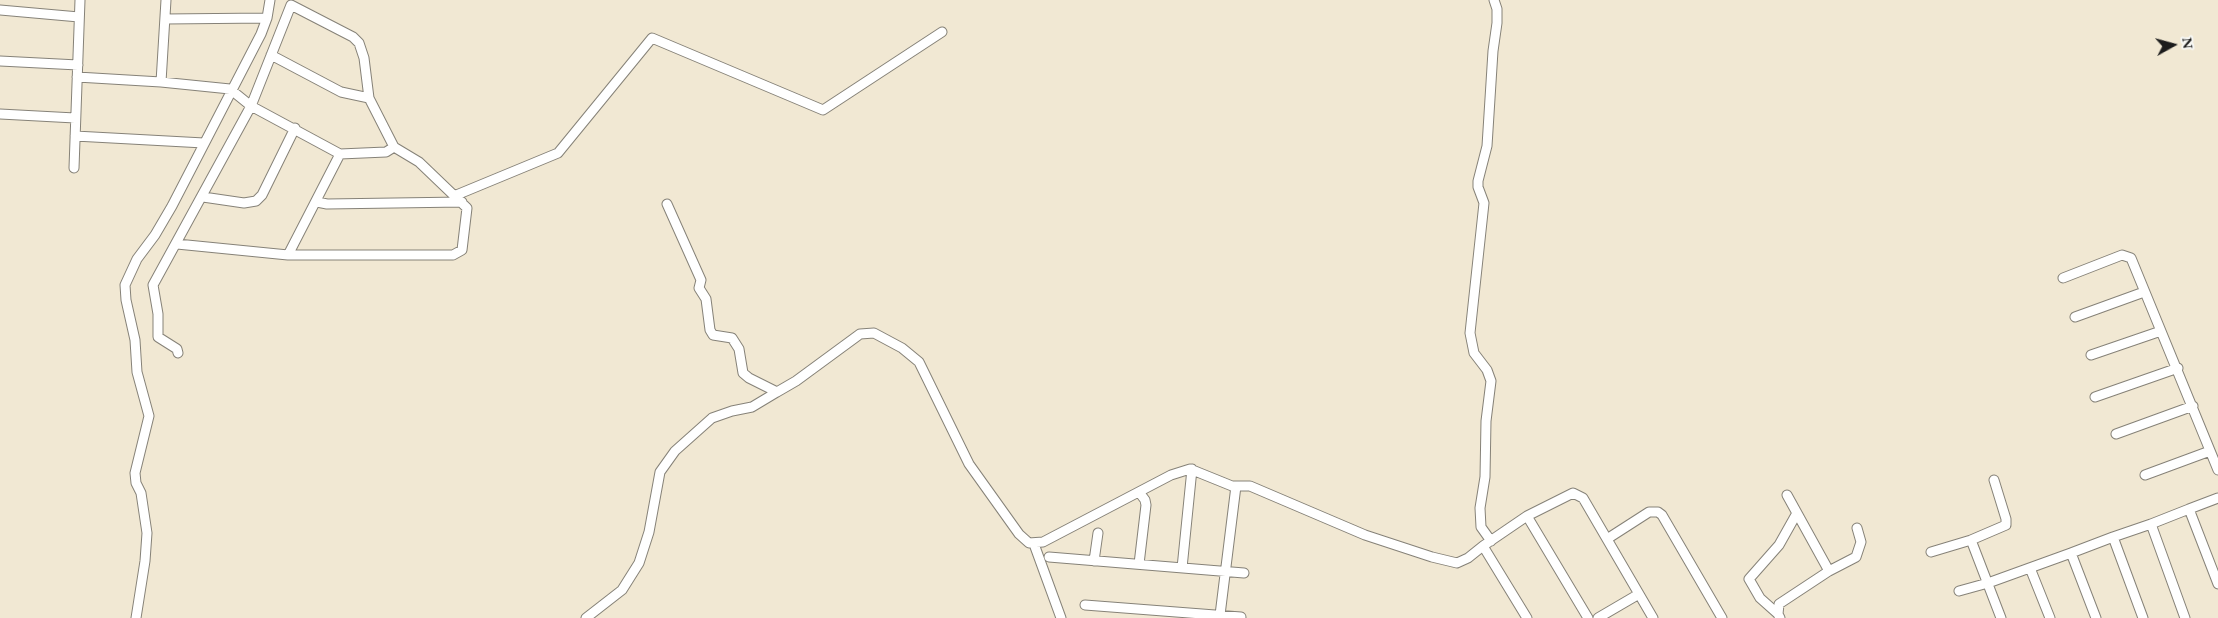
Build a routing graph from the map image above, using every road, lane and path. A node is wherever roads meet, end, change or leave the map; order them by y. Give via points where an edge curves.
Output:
1 (80, 0) edge
2 (166, 0) edge
3 (270, 0) edge
4 (1494, 0) edge
5 (292, 3) edge
6 (0, 10) edge
7 (79, 17) junction
8 (267, 18) junction
9 (165, 19) junction
10 (942, 32) dead end
11 (271, 55) junction
12 (0, 61) edge
13 (78, 65) junction
14 (77, 77) junction
15 (161, 82) junction
16 (230, 89) junction
17 (369, 98) junction
18 (245, 101) junction
19 (0, 114) edge
20 (75, 118) junction
21 (295, 128) junction
22 (75, 136) junction
23 (204, 143) junction
24 (394, 147) junction
25 (340, 154) junction
26 (74, 168) dead end
27 (454, 196) junction
28 (203, 197) junction
29 (317, 202) junction
30 (462, 202) junction
31 (667, 204) dead end
32 (177, 244) junction
33 (288, 255) junction
34 (2062, 278) dead end
35 (2144, 292) junction
36 (2075, 317) dead end
37 (2161, 330) junction
38 (178, 353) dead end
39 (2091, 355) dead end
40 (2178, 368) junction
41 (777, 392) junction
42 (2095, 397) dead end
43 (2192, 406) junction
44 (2116, 434) dead end
45 (2210, 451) junction
46 (1192, 469) junction
47 (2218, 470) edge
48 (2145, 475) dead end
49 (1994, 480) dead end
50 (1236, 486) junction
51 (1139, 492) junction
52 (1787, 495) dead end
53 (2218, 498) edge
54 (2189, 509) junction
55 (1798, 513) junction
56 (1528, 516) junction
57 (2151, 524) junction
58 (1857, 528) dead end
59 (1098, 532) dead end
60 (2113, 537) junction
61 (1606, 539) junction
62 (1971, 540) junction
63 (1487, 543) junction
64 (1034, 544) junction
65 (1931, 552) dead end
66 (2071, 553) junction
67 (1049, 557) dead end
68 (1094, 561) junction
69 (1139, 564) junction
70 (1182, 568) junction
71 (2030, 568) junction
72 (1226, 571) junction
73 (1829, 572) junction
74 (1244, 573) dead end
75 (1988, 583) junction
76 (2218, 584) edge
77 (1959, 591) dead end
78 (1639, 594) junction
79 (1085, 606) dead end
80 (1220, 615) junction
81 (1177, 616) edge
82 (1779, 616) edge
83 (1241, 617) dead end
84 (136, 618) edge
85 (586, 618) edge
86 (1061, 618) edge
87 (1527, 618) edge
88 (1588, 618) edge
89 (1598, 618) edge
90 (1653, 618) edge
91 (1722, 618) edge
92 (2001, 618) edge
93 (2050, 618) edge
94 (2096, 618) edge
95 (2143, 618) edge
96 (2185, 618) edge

1 - 7 street
2 - 9 street
3 - 8 street
4 - 63 street via 1497,23 1487,146 1478,180 1484,203 1470,333 1474,353 1491,381 1480,508 1481,527
5 - 11 street
5 - 17 street via 359,43
6 - 7 street
7 - 13 street
8 - 9 street
8 - 16 street
9 - 15 street
10 - 27 street via 823,110 652,38 558,152
11 - 17 street via 342,92
11 - 18 street
12 - 13 street
13 - 14 street
14 - 15 street
14 - 20 street
15 - 16 street
16 - 18 street
16 - 23 street
17 - 24 street
18 - 21 street
18 - 28 street
19 - 20 street
20 - 22 street
21 - 25 street
21 - 28 street via 256,201 244,203
22 - 23 street
22 - 26 street
23 - 84 street via 172,206 137,259 125,285 138,372 149,416 136,473 146,533
24 - 25 street via 386,152
24 - 27 street via 419,162
25 - 29 street
27 - 30 street
28 - 32 street
29 - 30 street
29 - 33 street
30 - 33 street via 467,208 464,242 462,250 453,255
31 - 41 street via 701,280 700,288 706,299 713,335 732,338 739,349 742,373
32 - 33 street
32 - 38 street via 153,290 158,337
34 - 35 street via 2127,255
35 - 36 street
35 - 37 street
37 - 39 street
37 - 40 street
40 - 42 street
40 - 43 street
41 - 64 street via 860,334 874,332 902,348 919,362 969,464 1019,534
41 - 85 street via 752,408 712,418 675,451 660,472 649,532 639,563 622,590
43 - 44 street
43 - 45 street
45 - 47 street
45 - 48 street
46 - 50 street
46 - 51 street via 1181,470
46 - 70 street
49 - 62 street via 2006,525
50 - 63 street via 1250,486 1365,536 1446,561 1458,563
50 - 72 street
51 - 64 street
51 - 69 street via 1146,505
52 - 55 street
53 - 54 street
54 - 57 street
54 - 76 street
55 - 73 street
55 - 82 street via 1779,545 1749,579 1760,598
56 - 61 street via 1568,494 1577,494 1583,498
56 - 63 street
56 - 88 street
57 - 60 street
57 - 96 street
58 - 73 street via 1861,542 1856,557
59 - 68 street
60 - 66 street
60 - 95 street
61 - 78 street
61 - 91 street via 1649,512 1658,512
62 - 65 street
62 - 75 street
63 - 87 street
64 - 86 street
66 - 71 street
66 - 94 street
67 - 68 street
68 - 69 street
69 - 70 street
70 - 72 street
71 - 75 street
71 - 93 street
72 - 74 street
72 - 80 street
73 - 82 street via 1779,604
75 - 77 street
75 - 92 street
78 - 89 street
78 - 90 street
79 - 81 street
80 - 81 street
80 - 83 street

